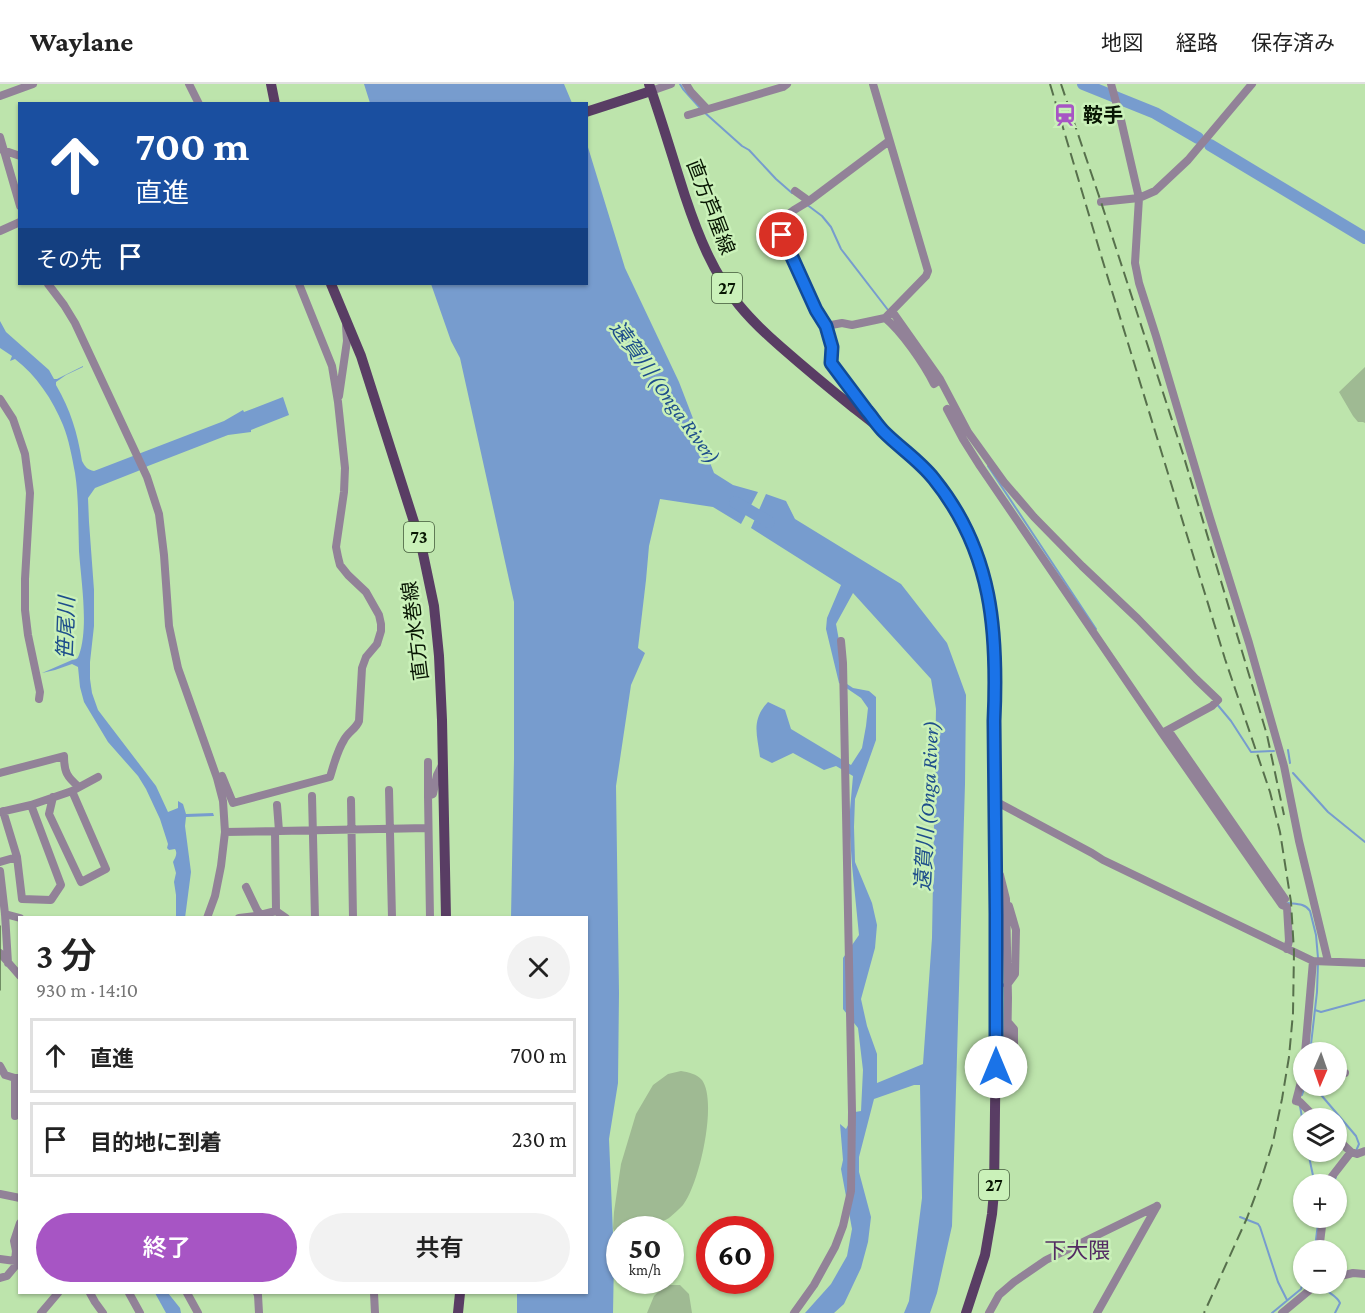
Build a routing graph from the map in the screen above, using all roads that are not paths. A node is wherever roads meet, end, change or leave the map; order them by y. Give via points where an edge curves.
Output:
1 (33, 84) edge
2 (189, 84) edge
3 (271, 84) edge
4 (686, 84) edge
5 (787, 84) edge
6 (873, 84) edge
7 (1252, 84) edge
8 (670, 85) edge
9 (1113, 88) edge
10 (648, 89) edge
11 (0, 96) edge
12 (198, 102) edge
13 (275, 102) edge
14 (707, 109) junction
15 (588, 111) edge
16 (688, 115) dead end
17 (0, 137) edge
18 (889, 141) junction
19 (2, 150) edge
20 (18, 155) edge
21 (795, 190) dead end
22 (1139, 198) junction
23 (18, 200) edge
24 (1101, 202) dead end
25 (807, 203) junction
26 (16, 223) edge
27 (0, 231) edge
28 (49, 285) edge
29 (299, 285) edge
30 (331, 285) edge
31 (889, 314) junction
32 (346, 321) junction
33 (826, 326) junction
34 (0, 399) edge
35 (338, 402) junction
36 (947, 409) dead end
37 (883, 431) junction
38 (841, 641) dead end
39 (39, 699) dead end
40 (428, 762) dead end
41 (443, 764) junction
42 (0, 773) edge
43 (98, 777) dead end
44 (217, 778) junction
45 (76, 789) junction
46 (389, 790) dead end
47 (312, 796) dead end
48 (428, 796) junction
49 (53, 798) junction
50 (351, 800) dead end
51 (995, 801) junction
52 (31, 805) junction
53 (278, 805) dead end
54 (2, 812) edge
55 (428, 828) junction
56 (352, 829) junction
57 (390, 829) junction
58 (277, 831) junction
59 (313, 831) junction
60 (225, 832) junction
61 (17, 857) junction
62 (0, 862) edge
63 (996, 869) junction
64 (0, 871) edge
65 (246, 887) dead end
66 (1285, 899) dead end
67 (276, 911) junction
68 (5, 914) junction
69 (208, 916) edge
70 (263, 916) edge
71 (283, 916) edge
72 (315, 916) edge
73 (353, 916) edge
74 (392, 916) edge
75 (430, 916) edge
76 (446, 916) edge
77 (18, 917) edge
78 (1287, 949) junction
79 (0, 953) edge
80 (1320, 961) junction
81 (8, 963) junction
82 (1365, 963) edge
83 (18, 974) edge
84 (1307, 1042) edge
85 (0, 1066) edge
86 (17, 1078) edge
87 (996, 1089) junction
88 (1297, 1096) edge
89 (1306, 1108) edge
90 (15, 1116) dead end
91 (1347, 1148) edge
92 (1365, 1151) edge
93 (1351, 1152) junction
94 (1333, 1174) edge
95 (0, 1194) edge
96 (18, 1198) edge
97 (18, 1228) edge
98 (0, 1259) edge
99 (17, 1264) edge
100 (1347, 1274) edge
101 (1365, 1274) edge
102 (0, 1278) edge
103 (56, 1294) edge
104 (90, 1294) edge
105 (130, 1294) edge
106 (188, 1294) edge
107 (258, 1294) edge
108 (374, 1294) edge
109 (460, 1294) edge
110 (1307, 1294) edge
111 (1292, 1310) edge
112 (46, 1311) edge
113 (103, 1313) edge
114 (140, 1313) edge
115 (198, 1313) edge
116 (259, 1313) edge
117 (375, 1313) edge
118 (458, 1313) edge
119 (794, 1313) edge
120 (966, 1313) edge
121 (989, 1313) edge
122 (1097, 1313) edge
123 (1282, 1313) edge

1 - 11 street
2 - 12 street
3 - 13 main road
4 - 14 street
5 - 14 street
6 - 18 street
7 - 22 street via 1188,160 1155,191
8 - 10 street
9 - 22 street
10 - 15 main road
10 - 37 main road, 直方芦屋線 / 27 via 706,254 727,288 756,324
14 - 16 street
17 - 19 street
18 - 25 street
18 - 31 street via 928,271
19 - 20 street
19 - 23 street
21 - 25 street
22 - 24 street
22 - 80 street via 1135,263 1139,283 1284,766
25 - 33 street via 773,226 782,235
26 - 27 street
28 - 44 street via 75,323 147,477 159,514 178,668
29 - 35 street via 332,366
30 - 32 main road, 直方水巻線 / 73
31 - 33 street via 852,325
31 - 66 street via 1004,482 1082,566 1218,700 1166,731
32 - 35 street
32 - 41 main road, 直方水巻線 / 73 via 361,356 421,544 434,606
33 - 37 street via 832,347 831,363
34 - 39 street via 13,419 25,454 30,493 25,610
35 - 44 street via 345,468 336,547 340,565 366,592 381,624 377,644 363,668 359,721 345,737 330,777 233,803 222,776
36 - 78 street via 980,466 1155,724 1287,907
37 - 51 main road, 直方芦屋線 / 27 via 945,493 982,568 994,632
38 - 119 street via 851,1191 835,1247
40 - 48 street
41 - 48 street via 433,794
41 - 76 main road, 直方水巻線 / 73
42 - 45 street via 63,756 64,770
43 - 45 street
44 - 60 street
45 - 49 street
45 - 49 street via 106,869 81,882 49,814
46 - 57 street
47 - 59 street
48 - 55 street
49 - 52 street
50 - 56 street
51 - 63 main road, 直方芦屋線 / 27
51 - 78 street via 1103,860
52 - 54 street
52 - 61 street via 61,885 51,900 22,899
53 - 58 street
54 - 61 street
55 - 57 street
55 - 75 street
56 - 57 street
56 - 59 street
56 - 73 street
57 - 74 street
58 - 59 street
58 - 60 street
58 - 67 street
59 - 72 street
60 - 69 street via 215,896
61 - 62 street
63 - 87 main road, 直方芦屋線 / 27
63 - 87 street via 1006,900 1008,1021 1003,1081
64 - 68 street
65 - 70 street
67 - 70 street
67 - 71 street
68 - 77 street
68 - 81 street
78 - 80 street
79 - 81 street
80 - 82 street
80 - 84 street
81 - 83 street
85 - 86 street via 4,1075
86 - 90 street
87 - 120 main road, 直方芦屋線 / 27 via 992,1214 985,1255
88 - 89 street via 1296,1101
91 - 93 street
92 - 93 street
93 - 94 street
95 - 96 street
97 - 99 street via 14,1241
98 - 99 street
99 - 102 street
100 - 101 street
103 - 112 street
104 - 113 street
105 - 114 street
106 - 115 street
107 - 116 street
108 - 117 street
109 - 118 main road
110 - 111 street
111 - 123 street
121 - 122 street via 999,1295 1046,1260 1157,1206

